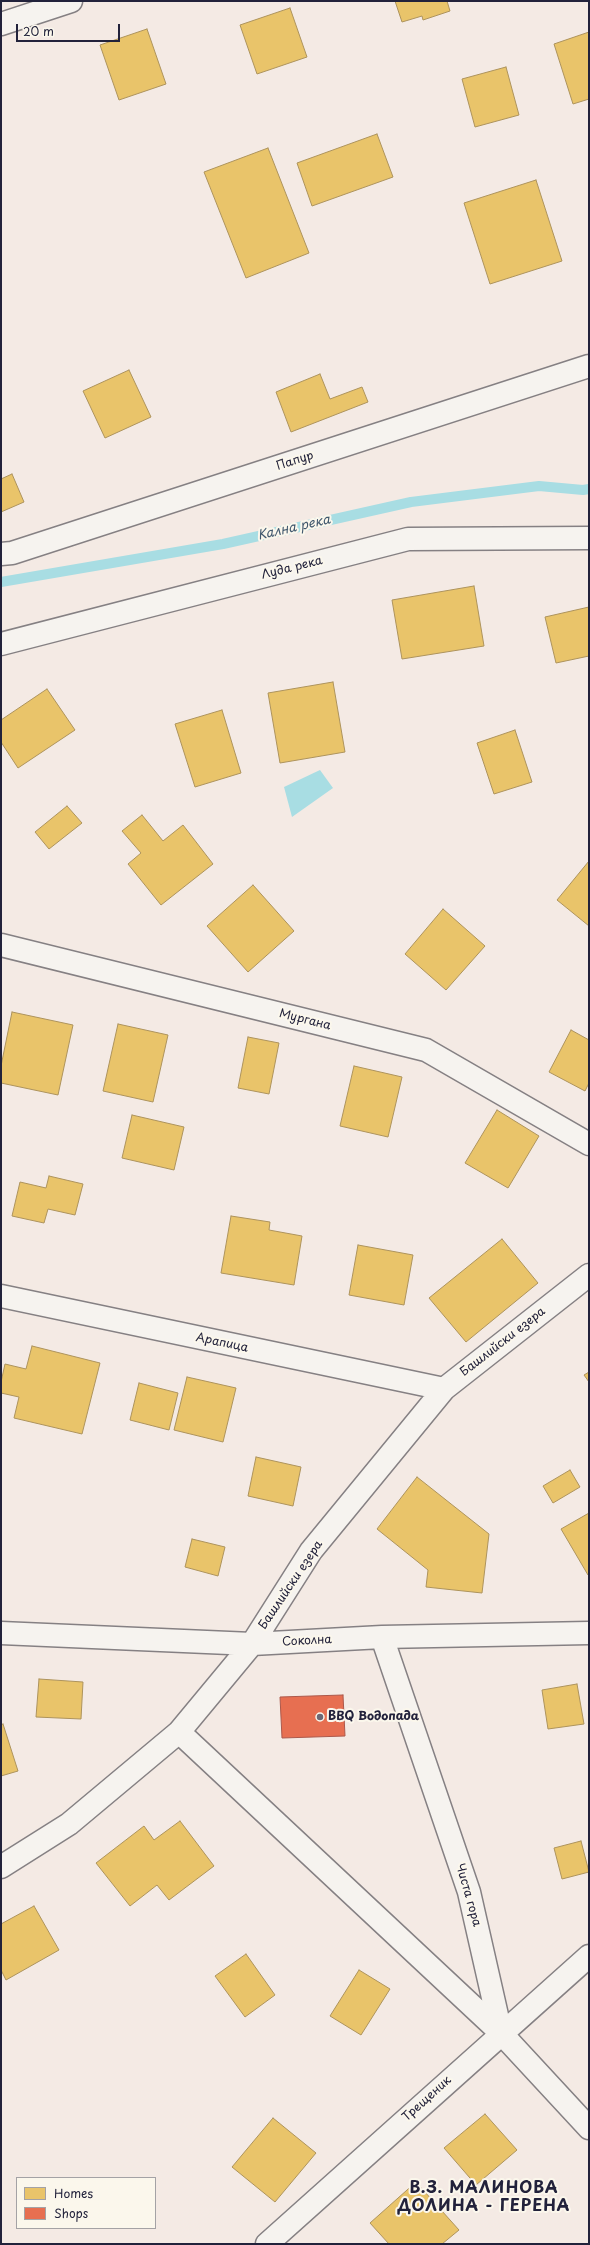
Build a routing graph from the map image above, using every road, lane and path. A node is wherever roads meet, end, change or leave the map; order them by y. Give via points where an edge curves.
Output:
1 (71, 1) edge
2 (1, 24) edge
3 (589, 366) edge
4 (589, 538) edge
5 (1, 554) edge
6 (1, 644) edge
7 (1, 945) edge
8 (589, 1144) edge
9 (589, 1275) edge
10 (1, 1296) edge
11 (444, 1389) junction
12 (1, 1632) edge
13 (589, 1633) edge
14 (382, 1637) junction
15 (252, 1644) junction
16 (179, 1732) junction
17 (1, 1867) edge
18 (589, 1956) edge
19 (501, 2033) junction
20 (589, 2128) edge
21 (267, 2244) edge

1 - 2 street
3 - 5 street, Папур
4 - 6 street, Луда река via 408,539
7 - 8 street, Мургана via 426,1050
9 - 11 street, Башлийски езера
10 - 11 street, Арапица
11 - 15 street, Башлийски езера via 311,1551
12 - 15 street, Соколна
13 - 14 street, Соколна
14 - 15 street, Соколна
14 - 19 street, Чиста гора via 469,1892
15 - 16 street, Башлийски езера
16 - 17 street, Башлийски езера via 69,1824
16 - 19 street
18 - 19 street, Трещеник
19 - 20 street
19 - 21 street, Трещеник

